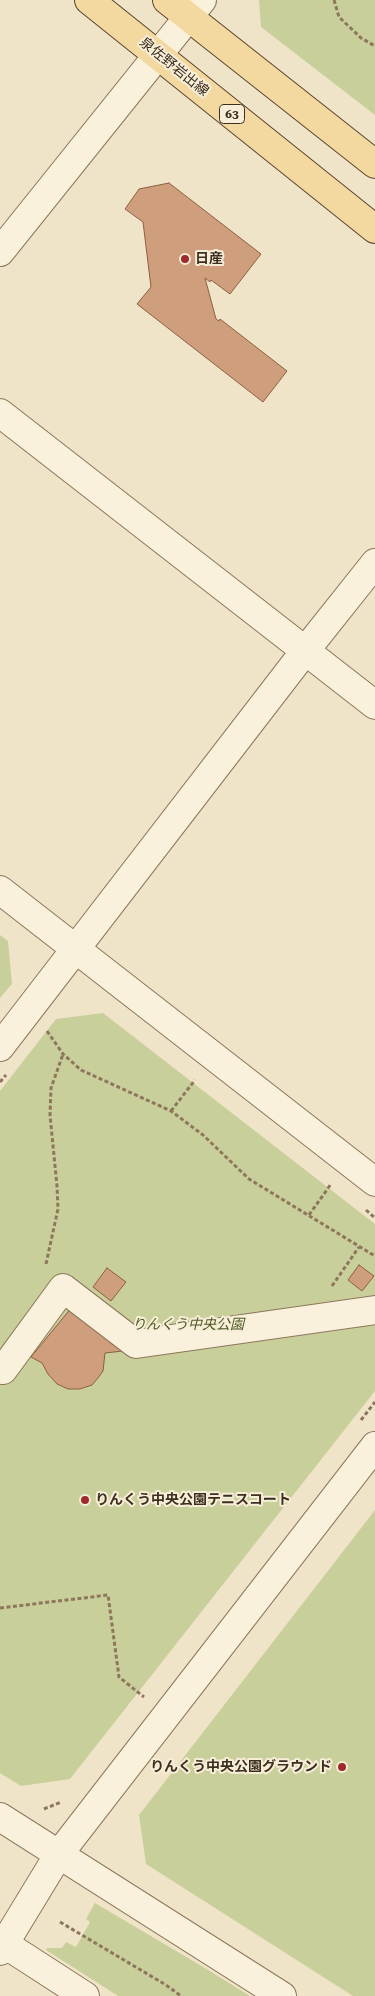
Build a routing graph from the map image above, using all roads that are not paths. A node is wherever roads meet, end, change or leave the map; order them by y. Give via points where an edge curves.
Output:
1 (89, 0) edge
2 (167, 0) edge
3 (195, 8) edge
4 (157, 53) junction
5 (375, 164) edge
6 (375, 229) edge
7 (0, 252) edge
8 (0, 413) edge
9 (375, 563) edge
10 (305, 651) junction
11 (375, 706) edge
12 (0, 890) edge
13 (76, 950) junction
14 (0, 1047) edge
15 (375, 1182) edge
16 (375, 1310) edge
17 (3, 1370) dead end
18 (375, 1446) edge
19 (0, 1817) edge
20 (59, 1854) junction
21 (2, 1945) edge
22 (85, 1996) edge
23 (282, 1996) edge

1 - 4 main road, 泉佐野岩出線 / 63
2 - 3 main road
3 - 4 street
3 - 5 main road
4 - 6 main road, 泉佐野岩出線 / 63
4 - 7 street
8 - 10 street
9 - 10 street
10 - 11 street
10 - 13 street
12 - 13 street
13 - 14 street
13 - 15 street
16 - 17 street via 136,1344 63,1288
18 - 20 street
19 - 20 street
20 - 21 street
20 - 23 street
21 - 22 street

